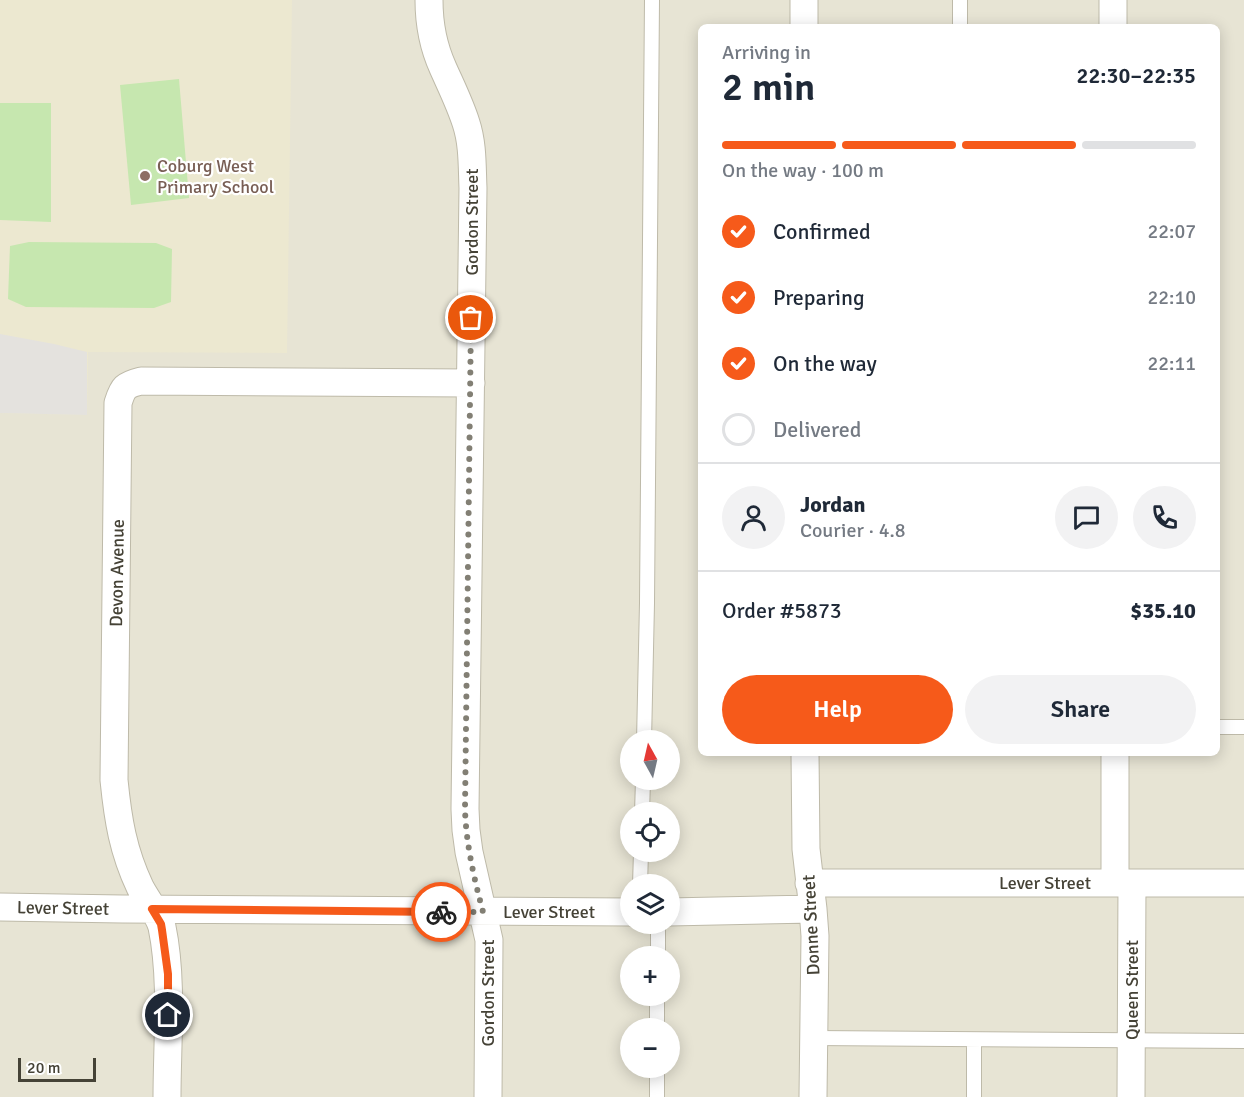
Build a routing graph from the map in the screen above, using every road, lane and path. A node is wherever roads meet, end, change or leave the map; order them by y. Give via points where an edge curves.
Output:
1 (429, 0) edge
2 (652, 0) edge
3 (804, 0) edge
4 (960, 0) edge
5 (1113, 0) edge
6 (804, 24) edge
7 (960, 24) edge
8 (1113, 24) edge
9 (471, 383) junction
10 (1244, 727) edge
11 (1220, 728) edge
12 (644, 730) edge
13 (805, 756) edge
14 (1115, 756) edge
15 (1124, 883) junction
16 (1244, 883) edge
17 (811, 896) junction
18 (0, 907) edge
19 (152, 909) junction
20 (680, 911) edge
21 (483, 912) junction
22 (620, 912) edge
23 (813, 1038) junction
24 (974, 1040) junction
25 (1131, 1040) junction
26 (1244, 1041) edge
27 (657, 1078) edge
28 (167, 1097) edge
29 (488, 1097) edge
30 (657, 1097) edge
31 (813, 1097) edge
32 (974, 1097) edge
33 (1131, 1097) edge

1 - 9 street, Gordon Street via 432,34 471,146
2 - 12 lane
3 - 6 street
4 - 7 lane
5 - 8 street
9 - 19 street, Devon Avenue via 141,381 125,386 118,403 114,780 120,833
9 - 21 street, Gordon Street via 465,809 469,852
10 - 11 lane
13 - 17 street, Donne Street
14 - 15 street, Queen Street
15 - 16 street, Lever Street
15 - 17 street, Lever Street
15 - 25 street, Queen Street
17 - 20 street, Lever Street
17 - 23 street, Donne Street via 815,936
18 - 19 street, Lever Street
19 - 21 street, Lever Street
19 - 28 street, Devon Avenue via 161,924 168,974
21 - 22 street, Lever Street
21 - 29 street, Gordon Street via 489,940
23 - 24 lane
23 - 31 street, Donne Street
24 - 25 lane
24 - 32 lane
25 - 26 lane
25 - 33 street, Queen Street
27 - 30 lane

